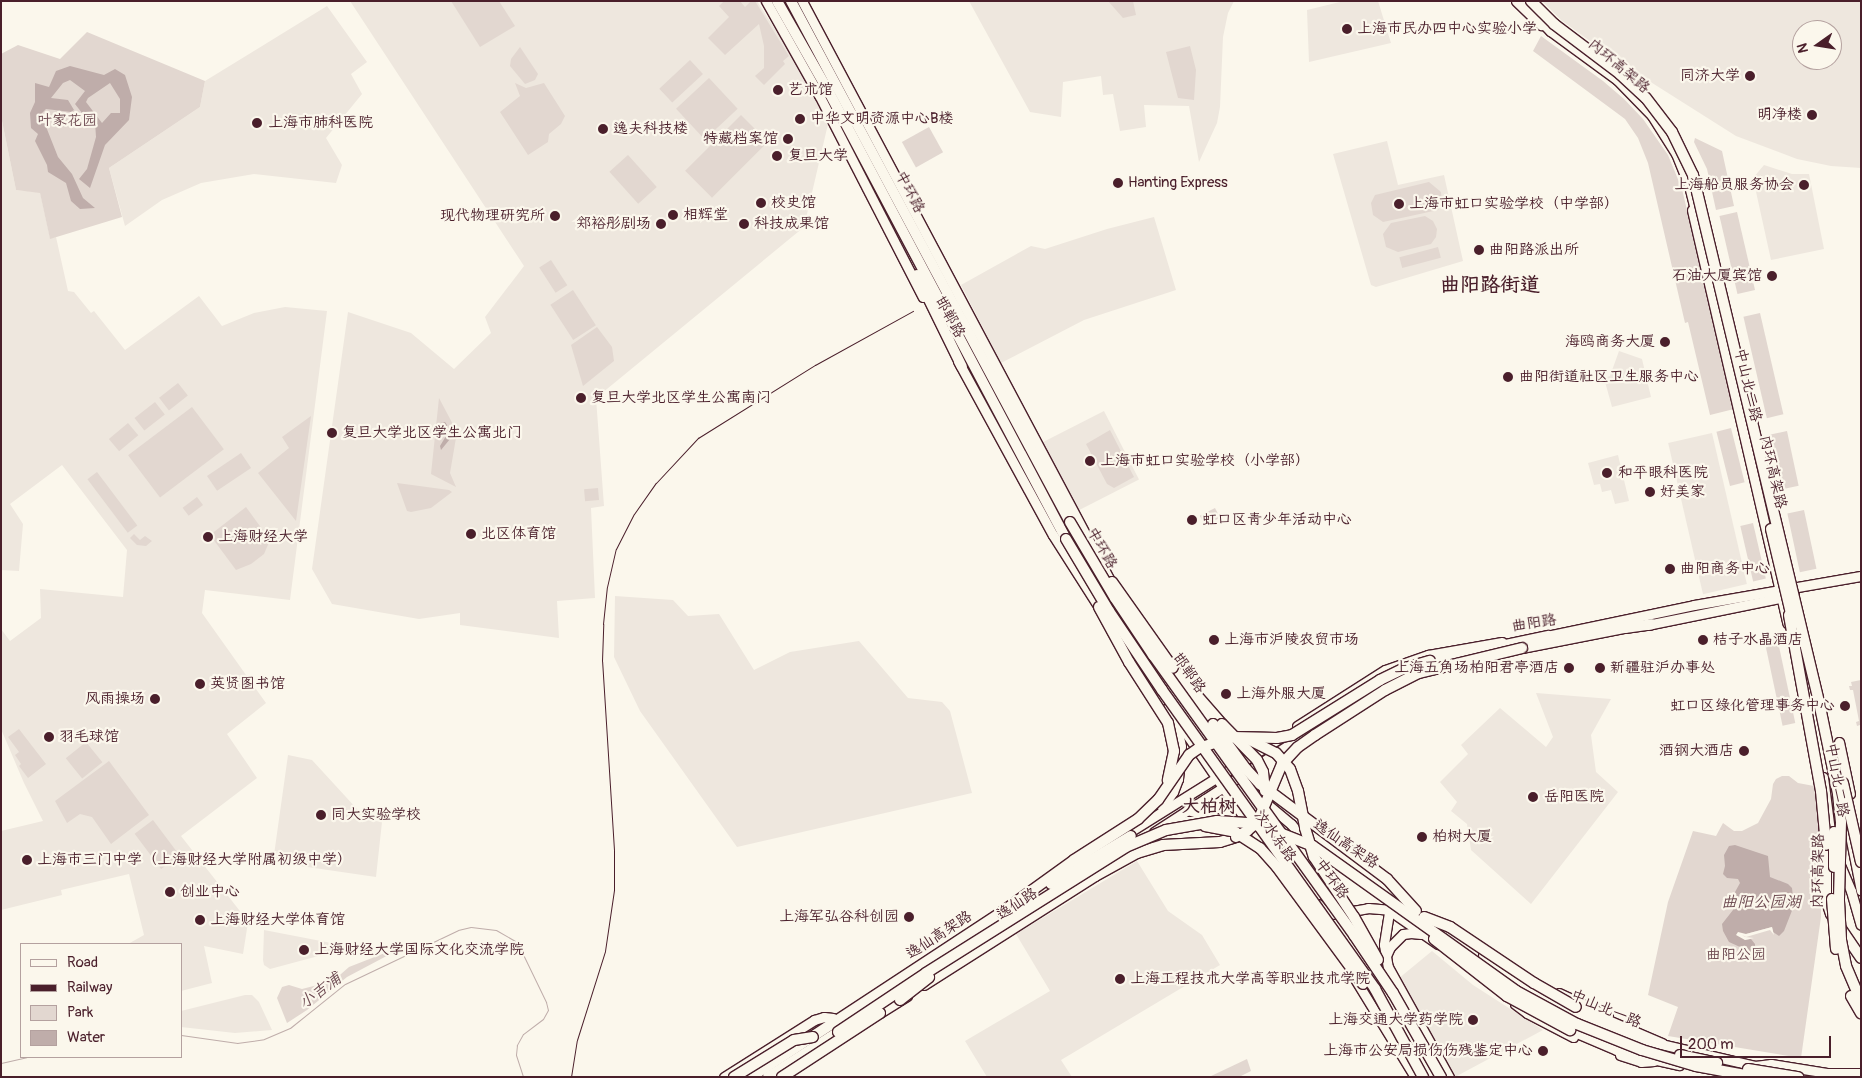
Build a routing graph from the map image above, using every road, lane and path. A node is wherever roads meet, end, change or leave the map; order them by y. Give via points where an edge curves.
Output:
1 (766, 1) edge
2 (777, 1) edge
3 (791, 1) edge
4 (802, 1) edge
5 (1516, 1) edge
6 (1522, 1) edge
7 (1533, 1) edge
8 (883, 196) junction
9 (962, 367) junction
10 (1000, 407) junction
11 (1070, 522) junction
12 (1054, 535) junction
13 (1066, 539) junction
14 (1861, 576) edge
15 (1861, 581) edge
16 (1779, 589) junction
17 (1789, 595) junction
18 (1119, 596) junction
19 (1108, 603) dead end
20 (1132, 622) junction
21 (1652, 624) junction
22 (1548, 636) junction
23 (1120, 637) junction
24 (1173, 668) junction
25 (1813, 678) junction
26 (1169, 679) junction
27 (1182, 686) junction
28 (1172, 713) junction
29 (1313, 729) junction
30 (1216, 735) junction
31 (1227, 738) junction
32 (1275, 742) junction
33 (1839, 742) dead end
34 (1227, 771) junction
35 (1234, 781) junction
36 (1841, 790) junction
37 (1151, 807) junction
38 (1187, 810) junction
39 (1262, 812) junction
40 (1302, 816) junction
41 (1855, 816) junction
42 (1149, 819) junction
43 (1222, 820) junction
44 (1189, 824) junction
45 (1291, 824) junction
46 (1160, 828) junction
47 (1244, 828) junction
48 (1307, 830) junction
49 (1318, 837) junction
50 (1304, 841) junction
51 (1861, 841) edge
52 (1267, 846) junction
53 (1334, 848) junction
54 (1861, 862) edge
55 (1293, 883) junction
56 (1861, 891) edge
57 (1309, 892) junction
58 (1395, 894) junction
59 (1381, 895) junction
60 (1368, 908) junction
61 (1389, 910) junction
62 (1324, 911) junction
63 (1002, 912) junction
64 (1314, 913) junction
65 (1420, 914) junction
66 (1861, 925) edge
67 (1427, 936) junction
68 (955, 955) junction
69 (1861, 958) edge
70 (1385, 960) junction
71 (900, 1000) junction
72 (1861, 1002) edge
73 (880, 1013) junction
74 (1861, 1013) edge
75 (833, 1018) junction
76 (1393, 1025) junction
77 (1416, 1031) junction
78 (843, 1032) junction
79 (813, 1037) junction
80 (1662, 1044) junction
81 (1657, 1061) junction
82 (1756, 1072) edge
83 (1861, 1073) edge
84 (724, 1077) edge
85 (734, 1077) edge
86 (741, 1077) edge
87 (751, 1077) edge
88 (768, 1077) edge
89 (777, 1077) edge
90 (782, 1077) edge
91 (792, 1077) edge
92 (1415, 1077) edge
93 (1423, 1077) edge
94 (1427, 1077) edge
95 (1437, 1077) edge
96 (1441, 1077) edge
97 (1449, 1077) edge
98 (1738, 1077) edge
99 (1797, 1077) edge

1 - 9 main road, 邯郸路
2 - 8 highway, 中环路
3 - 10 highway, 中环路 via 833,77
4 - 18 main road, 邯郸路
5 - 16 main road, 中山北二路 via 1530,17 1617,84 1635,102 1659,131 1680,168 1706,264
6 - 17 highway, 内环高架路, bridge via 1551,30 1630,91 1658,123 1677,154 1690,186 1702,233
7 - 17 main road, 中山北二路 via 1569,34 1640,86 1684,150 1702,206
7 - 25 highway, 内环高架路, bridge via 1554,24 1646,98 1672,132 1694,175
8 - 9 highway via 912,265
8 - 10 highway, 中环路
9 - 12 main road, 邯郸路
10 - 11 highway, 中环路
10 - 13 highway, 中环路
11 - 24 highway, bridge
11 - 77 highway, 中环路, bridge via 1120,606 1354,935
12 - 19 main road via 1081,559
12 - 23 main road, 邯郸路
13 - 37 highway, bridge via 1115,638 1171,731 1173,765 1167,782
13 - 76 highway, 中环路, bridge via 1114,619 1374,989
14 - 17 main road, 曲阳路
15 - 17 main road, 曲阳路
16 - 17 main road, 中山北二路
16 - 17 main road, 曲阳路
16 - 22 main road, 曲阳路
17 - 21 main road, 曲阳路
17 - 36 main road, 中山北二路
17 - 66 main road, 中山北二路 via 1828,800 1832,844
17 - 69 highway, bridge via 1805,710 1821,791 1826,896 1828,905
17 - 74 highway, 内环高架路, bridge via 1833,804 1832,903 1836,950 1846,985
18 - 20 main road, 邯郸路
18 - 27 main road, 邯郸路
20 - 23 main road via 1121,612 1114,614 1112,621
20 - 26 main road, 邯郸路
21 - 29 main road, 曲阳路 via 1388,684
21 - 39 highway, bridge via 1522,648 1436,667 1410,677 1293,751 1278,770
22 - 31 highway, bridge via 1405,668 1292,735
22 - 32 main road, 曲阳路 via 1487,643 1428,655 1385,670
23 - 28 main road, 邯郸路
23 - 34 main road, 邯郸路 via 1137,650
24 - 39 highway, bridge via 1202,705 1259,763 1265,783
24 - 65 highway, bridge via 1237,758 1260,784 1387,879
25 - 54 highway, bridge
25 - 72 highway, 内环高架路, bridge via 1840,805 1842,850 1838,901 1841,940 1846,966
26 - 27 main road
26 - 34 main road, 邯郸路
27 - 30 main road, 邯郸路
28 - 34 main road, 邯郸路
28 - 42 main road via 1181,746 1178,779 1169,800
29 - 35 main road, 曲阳路
29 - 40 main road via 1273,761 1268,774 1274,793
30 - 32 main road via 1241,748
30 - 34 main road, 邯郸路
31 - 37 highway, bridge via 1189,755
31 - 77 highway, bridge via 1260,744 1282,758 1290,769 1314,857 1363,933
32 - 34 main road, 曲阳路
33 - 41 main road, 中山北二路
34 - 35 main road
34 - 35 main road
34 - 42 main road, 逸仙路
35 - 38 main road, 逸仙路
35 - 45 main road
35 - 47 main road, 汶水东路
35 - 48 main road
35 - 50 main road via 1272,818
35 - 52 main road, 汶水东路
35 - 57 main road, 中山北一路
36 - 41 main road
36 - 56 main road, 中山北二路
37 - 63 highway, bridge via 1132,824 1074,860
38 - 43 main road
38 - 46 main road, 逸仙路
39 - 71 highway, bridge via 1251,828 1232,839 1163,845 1129,857
40 - 49 main road
40 - 53 main road via 1319,828
41 - 51 highway
42 - 75 main road, 逸仙路 via 1124,826 1088,846 1059,876
43 - 46 main road via 1187,821
43 - 47 main road
44 - 59 highway, 逸仙高架路, bridge via 1234,822 1283,832 1314,846
44 - 68 highway, 逸仙高架路, bridge via 1126,846
44 - 76 highway, bridge via 1229,830 1260,848
45 - 48 main road
45 - 50 main road
46 - 78 main road, 逸仙路
47 - 52 main road
48 - 49 main road
49 - 53 main road
50 - 59 main road
52 - 55 main road, 汶水东路
53 - 58 main road
55 - 62 main road
55 - 64 main road, 汶水东路
57 - 60 main road, 中山北一路 via 1331,908
57 - 62 main road, 中山北一路
58 - 59 main road
58 - 61 main road
58 - 80 main road via 1482,954 1498,956 1554,990
59 - 61 main road
59 - 81 highway, bridge via 1507,996 1570,1030 1617,1050
59 - 82 highway, 逸仙高架路, bridge via 1516,991 1576,1024 1642,1050 1696,1066
60 - 61 main road, 中山北一路
60 - 62 main road, 中山北一路 via 1334,914
61 - 67 main road, 中山北一路
61 - 70 main road
63 - 65 highway, 逸仙高架路, bridge via 1141,832 1182,819 1215,814 1256,818 1298,831 1337,854
63 - 79 highway, 逸仙高架路
64 - 92 main road, 汶水东路
64 - 94 main road, 汶水东路 via 1354,955
65 - 80 highway, bridge via 1450,927 1576,1007
65 - 99 highway, 逸仙高架路, bridge via 1529,991 1602,1029 1668,1052
67 - 70 main road via 1403,934 1390,947
67 - 81 main road, 中山北一路 via 1544,1012
68 - 71 highway, bridge
68 - 78 highway, 逸仙高架路, bridge
70 - 95 main road via 1388,988
70 - 97 main road
71 - 73 highway
73 - 78 highway, bridge
73 - 90 highway, bridge
75 - 84 main road via 814,1020
75 - 86 main road, 逸仙路
76 - 93 highway, 中环路, bridge
77 - 96 highway, 中环路, bridge
78 - 88 highway, 逸仙高架路
78 - 89 main road, 逸仙路
78 - 91 main road via 844,1042
79 - 85 highway, bridge via 794,1040
79 - 87 highway, 逸仙高架路
80 - 82 main road
81 - 98 main road, 中山北一路
82 - 83 main road via 1771,1064 1828,1073
82 - 99 main road

